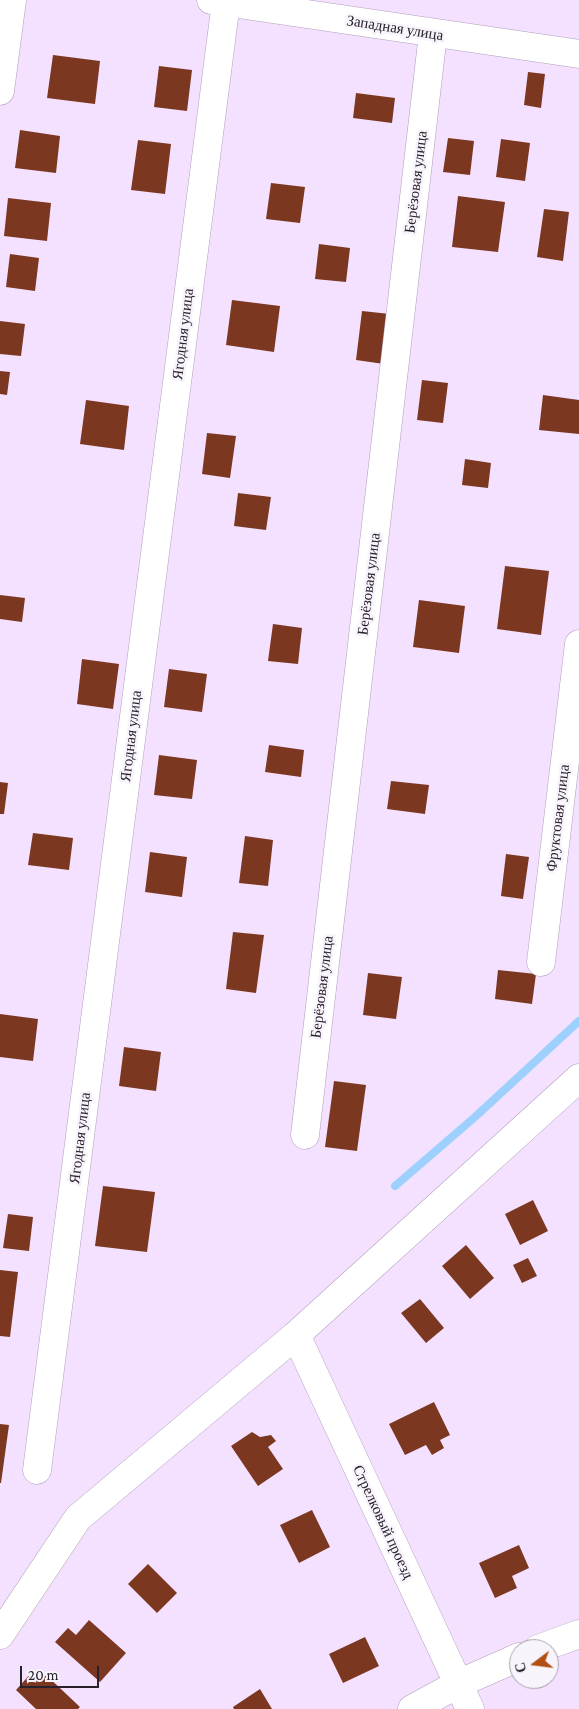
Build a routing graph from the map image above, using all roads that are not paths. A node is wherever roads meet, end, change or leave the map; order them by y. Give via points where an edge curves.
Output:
1 (12, 0) edge
2 (218, 1) edge
3 (433, 34) junction
4 (579, 54) edge
5 (0, 91) edge
6 (579, 644) edge
7 (541, 962) dead end
8 (575, 1086) edge
9 (305, 1135) dead end
10 (296, 1336) junction
11 (37, 1470) dead end
12 (579, 1634) edge
13 (0, 1635) edge
14 (559, 1641) edge
15 (509, 1661) edge
16 (458, 1684) junction
17 (412, 1709) edge
18 (470, 1709) edge

1 - 5 street
2 - 3 street, Западная улица
2 - 11 street, Ягодная улица
3 - 4 street, Западная улица
3 - 9 street, Берёзовая улица
6 - 7 street, Фруктовая улица
8 - 10 street
10 - 13 street via 78,1518
10 - 16 street, Стрелковый проезд
12 - 14 street
15 - 16 street
16 - 17 street
16 - 18 street, Стрелковый проезд

